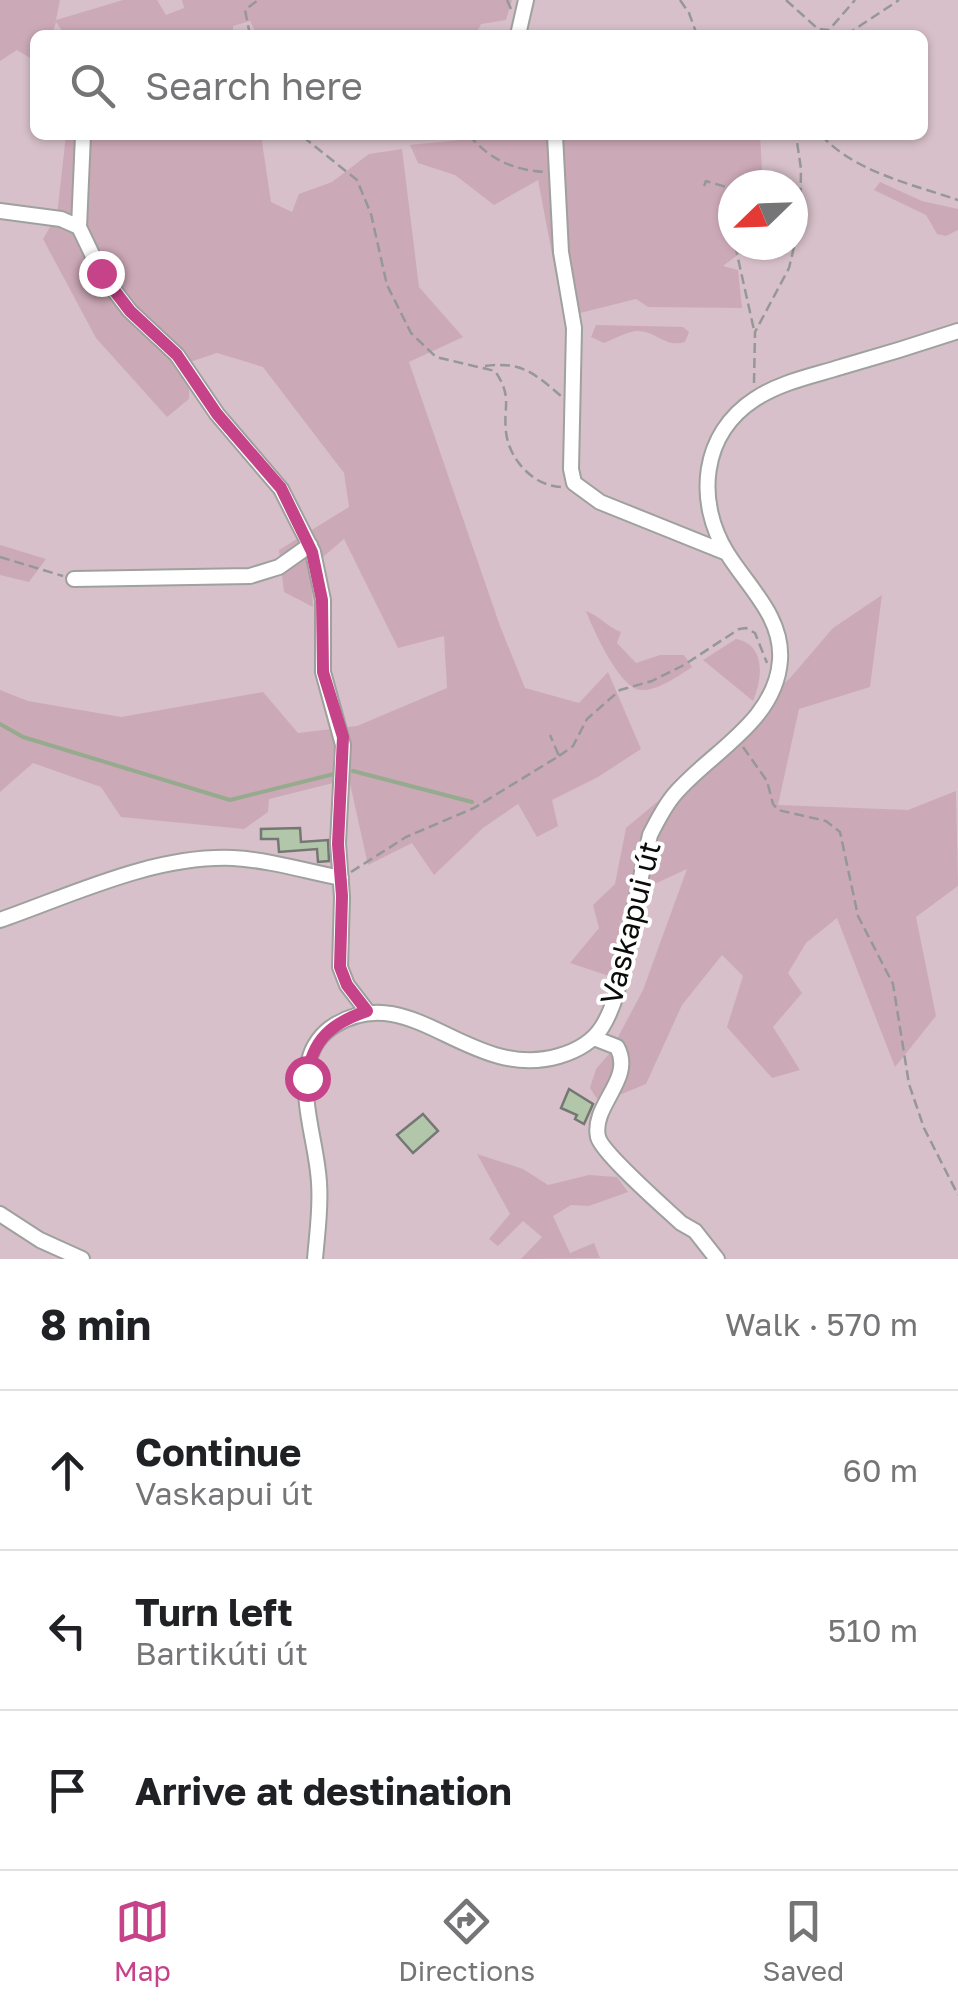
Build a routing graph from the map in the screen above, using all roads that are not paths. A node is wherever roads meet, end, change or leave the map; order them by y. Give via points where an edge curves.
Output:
1 (526, 0) edge
2 (519, 30) edge
3 (83, 140) edge
4 (555, 140) edge
5 (0, 212) edge
6 (79, 227) junction
7 (958, 331) edge
8 (310, 545) junction
9 (728, 553) junction
10 (74, 579) road end
11 (341, 878) junction
12 (0, 920) edge
13 (367, 1011) junction
14 (594, 1038) junction
15 (0, 1214) edge
16 (82, 1259) edge
17 (315, 1259) edge
18 (716, 1259) edge

1 - 2 street
3 - 6 street
4 - 9 street via 561,252 574,328 574,483 600,502
5 - 6 street via 61,218
6 - 8 street via 101,273 130,311 177,355 281,488
7 - 9 street via 791,382 754,400 710,453 708,510
8 - 10 street via 279,567 250,576
8 - 11 street via 322,600 323,672 343,737
9 - 14 street, Vaskapui út via 774,624 777,676 768,698 674,794 650,834 617,992
11 - 12 street via 264,861 191,861 146,869
11 - 13 street via 340,967
13 - 14 street, Vaskapui út via 402,1015 510,1060 549,1059
13 - 17 street via 328,1030 309,1060 307,1096 320,1182
14 - 18 street via 618,1047 623,1056 598,1123 601,1144
15 - 16 street

